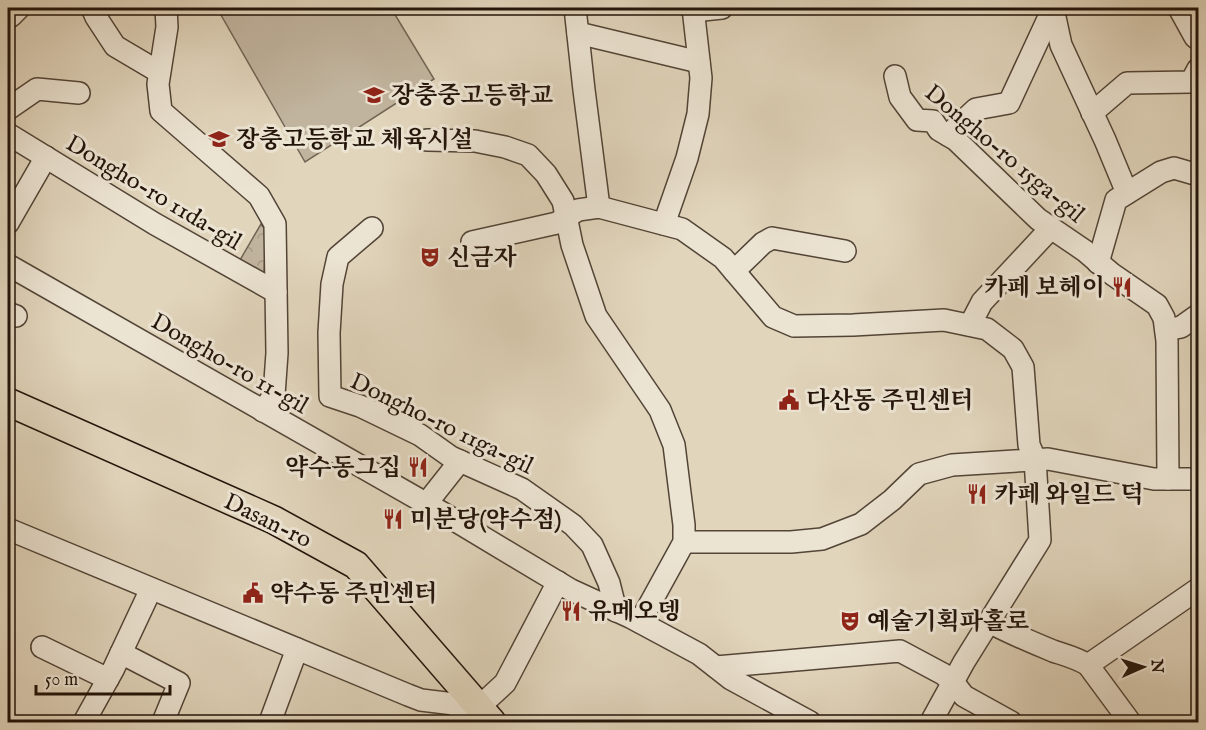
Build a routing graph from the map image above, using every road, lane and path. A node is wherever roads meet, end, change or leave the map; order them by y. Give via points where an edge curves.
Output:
1 (19, 8) edge
2 (92, 8) edge
3 (166, 8) edge
4 (575, 8) edge
5 (722, 8) edge
6 (1051, 8) edge
7 (1179, 8) edge
8 (693, 9) edge
9 (8, 15) edge
10 (578, 33) junction
11 (1198, 39) edge
12 (699, 62) junction
13 (1198, 69) edge
14 (159, 72) junction
15 (896, 76) dead end
16 (79, 93) dead end
17 (8, 109) edge
18 (1092, 113) junction
19 (8, 134) edge
20 (948, 135) junction
21 (427, 140) dead end
22 (46, 157) junction
23 (1198, 175) edge
24 (1127, 193) junction
25 (599, 207) junction
26 (566, 216) junction
27 (8, 223) edge
28 (664, 224) junction
29 (372, 228) dead end
30 (1051, 228) junction
31 (472, 242) dead end
32 (845, 251) dead end
33 (1098, 263) junction
34 (8, 265) edge
35 (734, 271) junction
36 (276, 292) junction
37 (1198, 315) edge
38 (970, 325) junction
39 (1166, 330) junction
40 (8, 402) edge
41 (263, 411) junction
42 (1035, 459) junction
43 (460, 461) junction
44 (1168, 479) junction
45 (1198, 479) edge
46 (426, 504) junction
47 (9, 534) edge
48 (684, 542) junction
49 (558, 582) junction
50 (151, 589) junction
51 (1198, 589) edge
52 (616, 611) junction
53 (640, 622) junction
54 (989, 622) junction
55 (42, 647) dead end
56 (297, 649) junction
57 (121, 653) junction
58 (1088, 665) junction
59 (716, 667) junction
60 (108, 679) junction
61 (953, 682) junction
62 (485, 715) edge
63 (84, 723) edge
64 (163, 723) edge
65 (270, 723) edge
66 (456, 723) edge
67 (810, 723) edge
68 (932, 723) edge
69 (1011, 723) edge
70 (1130, 723) edge

1 - 9 street
2 - 14 street via 115,46
3 - 14 street
4 - 10 street
5 - 8 street
6 - 18 street via 1061,45
6 - 20 street via 1009,103 976,109
7 - 11 street
8 - 12 street
10 - 12 street
10 - 25 street
12 - 28 street via 698,114
13 - 18 street via 1191,82 1127,83
14 - 36 street via 161,111 259,196 275,224
15 - 20 street, Dongho-ro 15ga-gil via 900,97 917,120 933,121
16 - 17 street, Dongho-ro 11da-gil via 37,89
18 - 24 street
19 - 22 street, Dongho-ro 11da-gil
20 - 30 street, Dongho-ro 15ga-gil
21 - 26 street via 475,141 528,154 546,174
22 - 27 street
22 - 36 street, Dongho-ro 11da-gil
23 - 24 street via 1174,168
24 - 33 street via 1116,200
25 - 26 street
25 - 28 street
26 - 31 street via 556,223
26 - 48 street via 596,316 660,410 674,445
28 - 35 street via 682,229 723,258
29 - 43 street, Dongho-ro 11ga-gil via 338,257 329,333 330,396 420,435
30 - 33 street, Dongho-ro 15ga-gil
30 - 38 street via 982,302
32 - 35 street via 772,238
33 - 39 street, Dongho-ro 15ga-gil via 1156,304
34 - 41 street, Dongho-ro 11-gil
35 - 38 street via 773,317 794,326 944,320
36 - 41 street via 274,395
37 - 39 street via 1180,327
38 - 42 street via 987,329 1013,349 1023,368 1029,445
39 - 44 street, Dongho-ro 15ga-gil
40 - 62 main road, Dasan-ro via 274,520 356,565
41 - 46 street, Dongho-ro 11-gil
42 - 44 street
42 - 48 street via 952,465 919,474 861,524 822,539
42 - 54 street via 1040,540
43 - 46 street
43 - 52 street, Dongho-ro 11ga-gil via 522,489 573,525 592,545
44 - 45 street
46 - 49 street, Dongho-ro 11-gil
47 - 50 street
48 - 53 street
49 - 52 street, Dongho-ro 11-gil
49 - 62 street via 506,684
50 - 56 street
50 - 57 street
51 - 58 street
52 - 53 street, Dongho-ro 11-gil
53 - 59 street, Dongho-ro 11-gil
54 - 58 street
54 - 61 street
55 - 60 street
56 - 62 street via 421,700
56 - 65 street
57 - 60 street
57 - 64 street via 179,683
58 - 70 street
59 - 61 street via 900,651
59 - 67 street, Dongho-ro 11-gil via 731,680
60 - 63 street
61 - 68 street
61 - 69 street via 964,696
62 - 66 street

